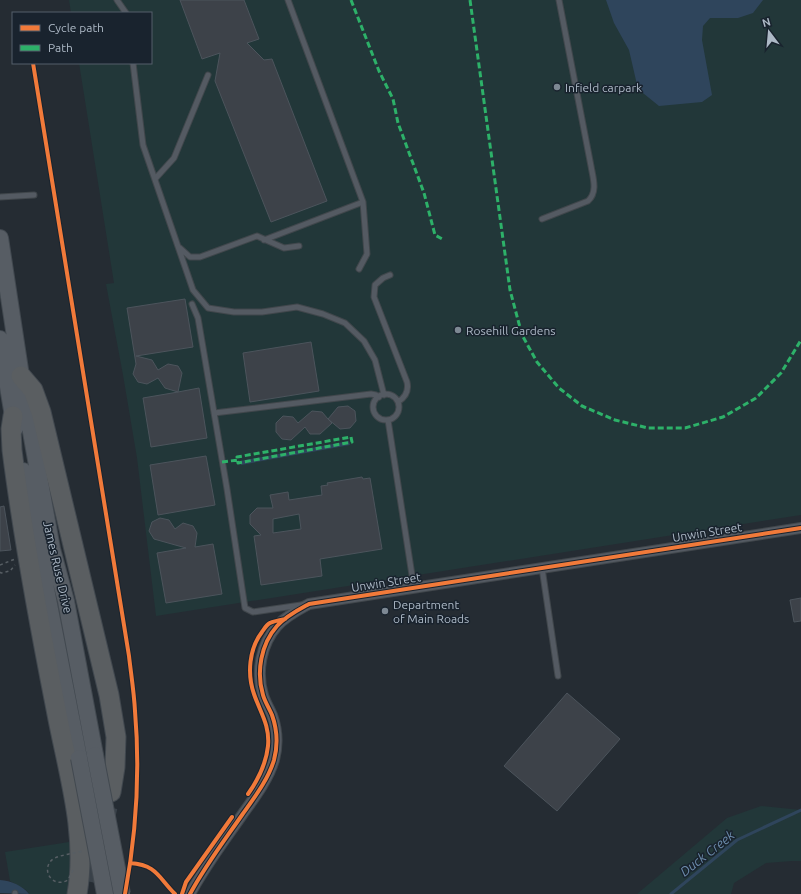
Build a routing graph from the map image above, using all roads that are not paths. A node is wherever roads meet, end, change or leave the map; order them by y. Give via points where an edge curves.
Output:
1 (117, 0) edge
2 (288, 0) edge
3 (559, 0) edge
4 (125, 12) edge
5 (133, 64) edge
6 (208, 75) dead end
7 (155, 179) junction
8 (34, 194) dead end
9 (0, 197) edge
10 (363, 202) junction
11 (542, 219) dead end
12 (0, 238) edge
13 (264, 240) junction
14 (299, 246) dead end
15 (179, 247) junction
16 (359, 269) dead end
17 (390, 275) dead end
18 (192, 304) dead end
19 (1, 349) edge
20 (21, 376) junction
21 (382, 396) junction
22 (398, 402) junction
23 (214, 413) junction
24 (13, 416) junction
25 (388, 420) junction
26 (801, 528) edge
27 (542, 568) junction
28 (414, 588) junction
29 (310, 604) junction
30 (558, 676) dead end
31 (111, 792) tunnel mouth
32 (90, 891) edge
33 (122, 894) edge
34 (190, 894) edge

1 - 4 lane
2 - 10 lane
3 - 11 lane via 594,190 588,201
5 - 7 lane via 143,146
6 - 7 lane via 174,158
7 - 15 lane
8 - 9 lane
10 - 13 lane
10 - 16 lane via 367,254
12 - 20 main road, James Ruse Drive
13 - 14 lane via 284,248
13 - 15 lane via 257,236 200,256 190,257
15 - 21 lane via 194,290 208,308 234,312 296,308 323,314 345,323 364,341 375,360
17 - 22 lane via 375,285 374,297 407,382 408,391
18 - 23 lane via 198,318
19 - 24 main road, James Ruse Drive
20 - 31 highway via 33,390 40,412 109,695 116,737
20 - 33 main road, James Ruse Drive, bridge via 52,549 66,601
21 - 22 lane via 392,396
21 - 23 lane via 371,394
21 - 25 lane via 374,404 374,412 380,418
22 - 25 lane via 398,413
23 - 29 lane via 245,608 253,612
24 - 32 main road, James Ruse Drive, bridge via 79,758
24 - 32 highway via 12,450 33,588 76,814 80,858
25 - 28 lane
26 - 27 street, Unwin Street
27 - 28 street, Unwin Street
27 - 30 lane
28 - 29 street, Unwin Street
29 - 34 street, Unwin Street via 296,611 277,627 262,654 261,689 275,725 276,745 270,771

